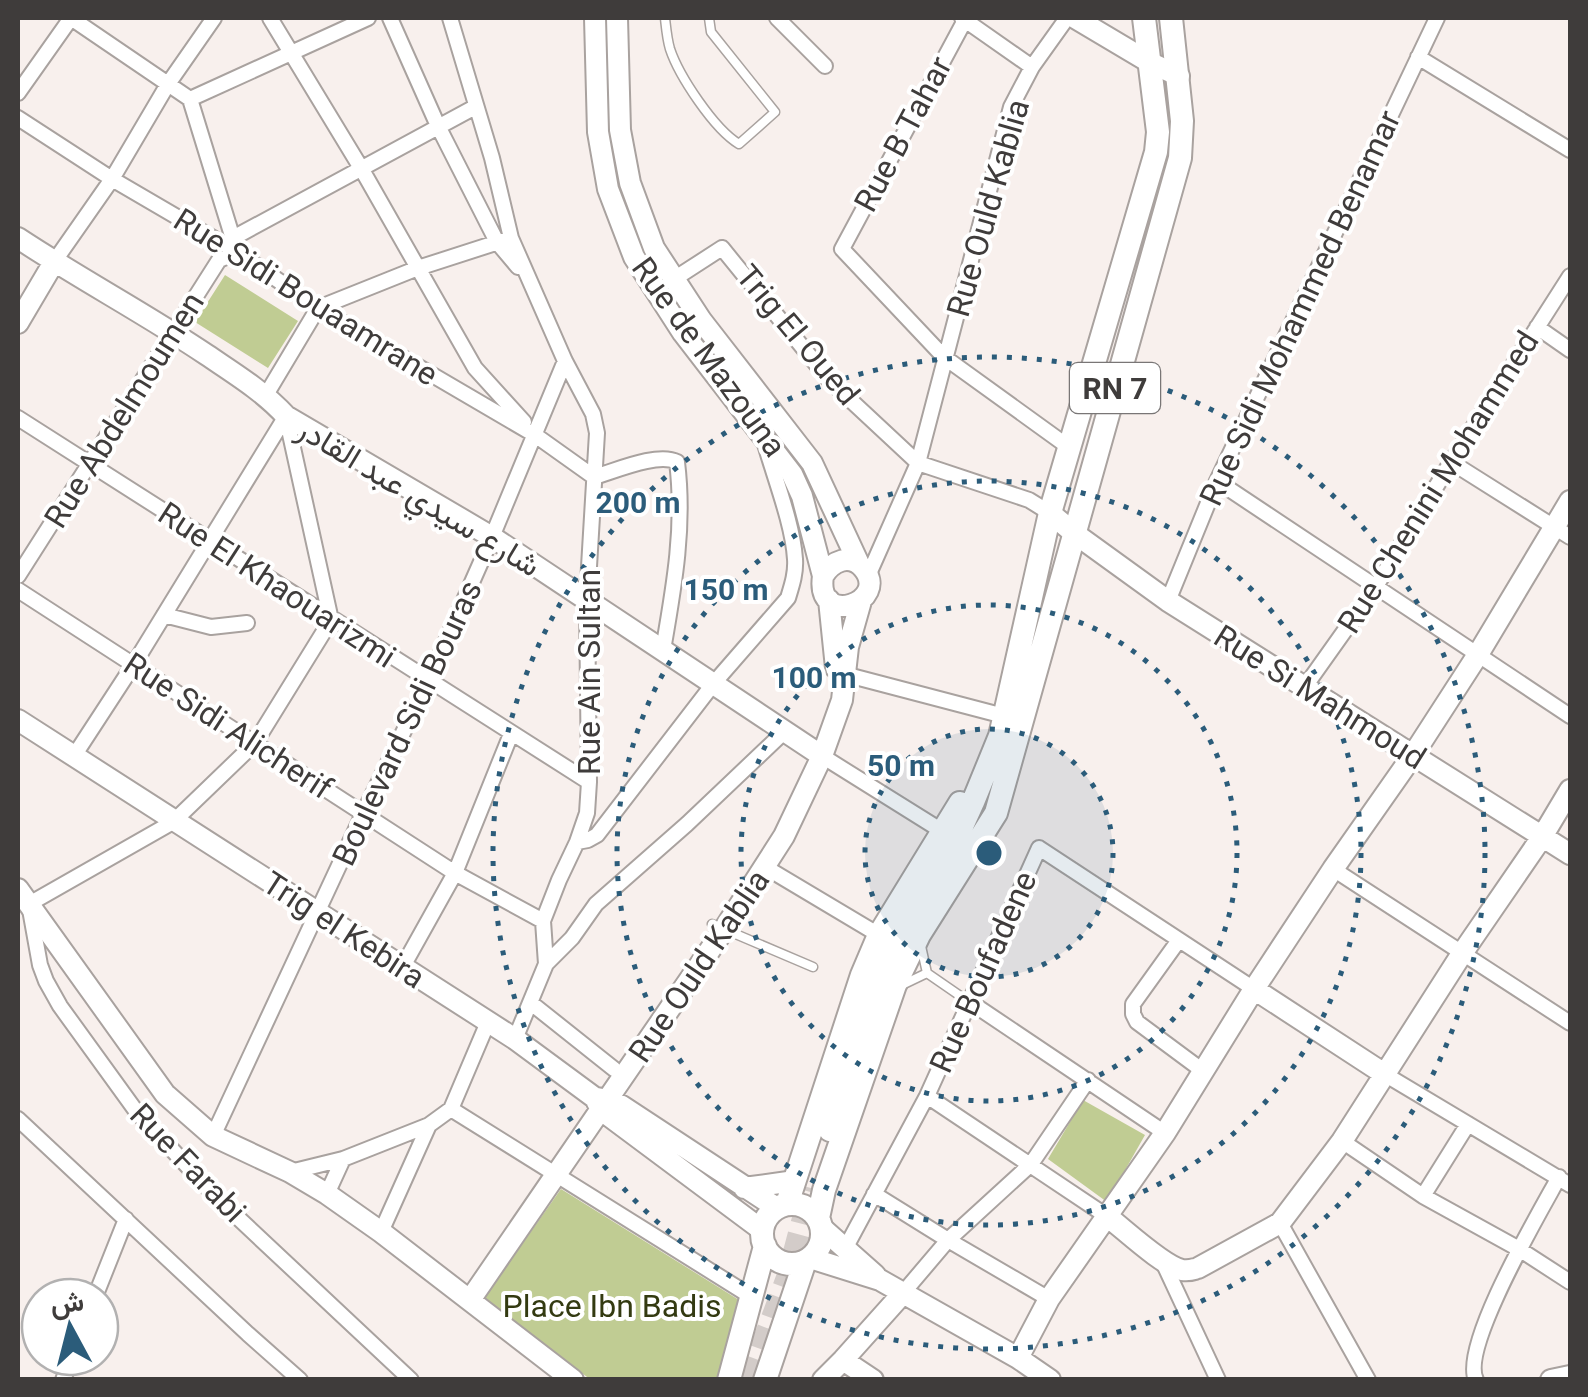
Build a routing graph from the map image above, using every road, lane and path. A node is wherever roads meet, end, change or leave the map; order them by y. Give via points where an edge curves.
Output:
1 (71, 18) edge
2 (214, 18) edge
3 (270, 18) edge
4 (368, 18) edge
5 (390, 18) edge
6 (450, 18) edge
7 (595, 18) edge
8 (617, 18) edge
9 (665, 18) edge
10 (709, 18) edge
11 (776, 18) edge
12 (1067, 18) edge
13 (1075, 18) edge
14 (1144, 18) edge
15 (1171, 18) edge
16 (1437, 18) edge
17 (964, 19) edge
18 (291, 54) junction
19 (1418, 57) junction
20 (1148, 62) junction
21 (825, 66) dead end
22 (1032, 66) junction
23 (1179, 76) junction
24 (168, 84) junction
25 (18, 93) edge
26 (190, 99) junction
27 (475, 107) junction
28 (18, 118) edge
29 (438, 126) junction
30 (1570, 150) edge
31 (361, 168) junction
32 (112, 179) junction
33 (18, 238) edge
34 (504, 240) junction
35 (228, 249) junction
36 (54, 262) junction
37 (418, 268) junction
38 (1570, 276) edge
39 (674, 280) junction
40 (318, 308) junction
41 (18, 323) edge
42 (1537, 327) junction
43 (173, 332) junction
44 (1570, 350) edge
45 (947, 360) junction
46 (565, 361) junction
47 (266, 395) junction
48 (286, 416) junction
49 (18, 418) edge
50 (535, 434) junction
51 (762, 435) junction
52 (1070, 448) junction
53 (1451, 462) junction
54 (918, 463) junction
55 (90, 466) junction
56 (594, 477) junction
57 (1218, 482) junction
58 (1570, 500) edge
59 (1050, 512) junction
60 (1562, 532) edge
61 (1074, 533) junction
62 (492, 537) junction
63 (209, 541) junction
64 (864, 570) junction
65 (18, 576) edge
66 (823, 576) junction
67 (1375, 588) junction
68 (18, 590) edge
69 (587, 600) junction
70 (829, 600) junction
71 (861, 600) junction
72 (1168, 601) junction
73 (164, 615) junction
74 (331, 620) junction
75 (247, 623) dead end
76 (664, 650) junction
77 (1477, 656) junction
78 (134, 664) junction
79 (841, 673) junction
80 (428, 682) junction
81 (714, 683) junction
82 (1304, 688) junction
83 (1570, 716) edge
84 (18, 720) edge
85 (785, 731) junction
86 (511, 734) junction
87 (1006, 735) junction
88 (254, 743) junction
89 (816, 752) junction
90 (74, 756) junction
91 (1414, 756) junction
92 (588, 782) junction
93 (1570, 790) edge
94 (364, 814) junction
95 (173, 822) junction
96 (942, 831) junction
97 (1542, 838) junction
98 (577, 842) junction
99 (1570, 854) edge
100 (765, 867) junction
101 (1332, 869) junction
102 (455, 873) junction
103 (23, 897) edge
104 (318, 914) junction
105 (543, 921) junction
106 (718, 928) junction
107 (878, 935) junction
108 (919, 935) junction
109 (1179, 940) junction
110 (59, 949) junction
111 (1463, 952) junction
112 (546, 964) junction
113 (40, 965) junction
114 (813, 967) dead end
115 (402, 968) junction
116 (927, 973) junction
117 (1254, 989) junction
118 (894, 990) junction
119 (970, 1002) junction
120 (531, 1003) junction
121 (488, 1022) junction
122 (1570, 1023) edge
123 (515, 1039) junction
124 (614, 1069) junction
125 (1203, 1071) junction
126 (1386, 1075) junction
127 (1088, 1080) junction
128 (927, 1096) junction
129 (602, 1102) junction
130 (451, 1109) junction
131 (18, 1118) edge
132 (1468, 1124) junction
133 (429, 1126) junction
134 (1165, 1133) junction
135 (214, 1136) junction
136 (1342, 1141) junction
137 (343, 1159) junction
138 (1031, 1164) junction
139 (550, 1170) junction
140 (290, 1172) junction
141 (1565, 1181) edge
142 (803, 1185) junction
143 (744, 1188) junction
144 (327, 1194) junction
145 (874, 1194) junction
146 (1423, 1196) junction
147 (782, 1206) junction
148 (1108, 1217) junction
149 (126, 1218) junction
150 (820, 1223) junction
151 (1280, 1224) junction
152 (382, 1232) junction
153 (763, 1238) junction
154 (948, 1240) junction
155 (846, 1247) junction
156 (1519, 1249) junction
157 (808, 1259) junction
158 (1162, 1260) junction
159 (103, 1277) edge
160 (880, 1280) junction
161 (1570, 1282) edge
162 (903, 1293) junction
163 (465, 1296) junction
164 (752, 1298) junction
165 (1049, 1299) junction
166 (1018, 1358) junction
167 (843, 1360) junction
168 (1570, 1376) edge
169 (300, 1380) edge
170 (411, 1380) edge
171 (573, 1380) edge
172 (728, 1380) edge
173 (765, 1380) edge
174 (823, 1380) edge
175 (873, 1380) edge
176 (1050, 1380) edge
177 (1218, 1380) edge
178 (1368, 1380) edge
179 (1476, 1380) edge
180 (1551, 1380) edge

1 - 24 street
1 - 25 street
2 - 24 street
3 - 18 street
4 - 18 street
5 - 29 street
6 - 27 street
7 - 51 street, Rue de Mazouna via 598,132 608,190 634,258
8 - 39 street, Rue de Mazouna via 620,130 630,184
9 - 10 lane via 670,49 700,104 739,144 775,112 712,32
11 - 21 street
12 - 22 street, Rue Ould Kablia
13 - 20 street
14 - 20 main road, RN 7
15 - 23 main road, RN 7
16 - 19 street, Rue Sidi Mohammed Benamar
17 - 22 street
17 - 45 street, Rue B Tahar via 842,249
18 - 26 street
18 - 31 street
19 - 30 street
19 - 57 street, Rue Sidi Mohammed Benamar
20 - 23 street
20 - 52 main road, RN 7 via 1156,152
22 - 45 street, Rue Ould Kablia via 1011,107
23 - 61 main road, RN 7 via 1180,158
24 - 26 street
24 - 32 street
26 - 35 street
27 - 29 street
27 - 34 street via 492,158
28 - 32 street, Rue Sidi Bouaamrane
29 - 31 street
29 - 34 street
31 - 35 street
31 - 37 street
32 - 35 street, Rue Sidi Bouaamrane
32 - 36 street
33 - 36 street, شارع سيدي عبد القادر
34 - 37 street
34 - 46 street, Rue Ain Sultan via 532,284
35 - 40 street, Rue Sidi Bouaamrane
35 - 43 street, Rue Abdelmoumen
36 - 41 street
36 - 43 street, شارع سيدي عبد القادر
37 - 40 street
37 - 50 street via 475,368
38 - 42 street, Rue Chenini Mohammed
39 - 54 street, Trig El Oued via 722,248 830,381
39 - 64 street, Rue de Mazouna via 812,463
40 - 47 street
40 - 50 street, Rue Sidi Bouaamrane
42 - 44 street
42 - 53 street, Rue Chenini Mohammed
43 - 47 street, شارع سيدي عبد القادر
43 - 55 street, Rue Abdelmoumen
45 - 52 street
45 - 54 street, Rue Ould Kablia
46 - 50 street, Boulevard Sidi Bouras
46 - 56 street, Rue Ain Sultan via 593,414
47 - 48 street, شارع سيدي عبد القادر
48 - 62 street, شارع سيدي عبد القادر
48 - 63 street
48 - 74 street
49 - 55 street, Rue El Khaouarizmi
50 - 56 street, Rue Sidi Bouaamrane
50 - 62 street, Boulevard Sidi Bouras
51 - 66 street, Rue de Mazouna via 797,485
51 - 81 street via 793,544 793,580 788,598
52 - 59 main road, RN 7
53 - 60 street
53 - 67 street, Rue Chenini Mohammed
54 - 59 street
54 - 64 street, Rue Ould Kablia
55 - 63 street, Rue El Khaouarizmi
55 - 65 street, Rue Abdelmoumen
56 - 69 street, Rue Ain Sultan
56 - 76 street via 660,458 677,462 679,555
57 - 67 street
57 - 72 street, Rue Sidi Mohammed Benamar
58 - 60 street
59 - 61 street, Rue Si Mahmoud
59 - 87 main road, RN 7
60 - 77 street
61 - 72 street, Rue Si Mahmoud
61 - 87 main road, RN 7
62 - 69 street, شارع سيدي عبد القادر
62 - 80 street, Boulevard Sidi Bouras
63 - 73 street
63 - 74 street, Rue El Khaouarizmi
64 - 66 street via 838,561
64 - 71 street via 868,590
66 - 70 street
67 - 77 street
67 - 82 street, Rue Chenini Mohammed
68 - 78 street, Rue Sidi Alicherif
69 - 76 street, شارع سيدي عبد القادر
69 - 92 street, Rue Ain Sultan
70 - 71 street via 845,607
70 - 79 street, Rue Ould Kablia
71 - 79 street, Rue Ould Kablia
72 - 82 street, Rue Si Mahmoud
73 - 75 street via 211,627
73 - 78 street
74 - 80 street, Rue El Khaouarizmi
74 - 88 street
76 - 81 street, شارع سيدي عبد القادر
77 - 83 street
77 - 91 street
78 - 88 street, Rue Sidi Alicherif
78 - 90 street
79 - 87 street
79 - 89 street, Rue Ould Kablia
80 - 86 street, Rue El Khaouarizmi
80 - 94 street, Boulevard Sidi Bouras
81 - 85 street, شارع سيدي عبد القادر
81 - 98 street via 597,835
82 - 91 street, Rue Si Mahmoud
84 - 90 street, Trig el Kebira
85 - 89 street, شارع سيدي عبد القادر
85 - 112 street via 596,904
86 - 92 street, Rue El Khaouarizmi
86 - 102 street
87 - 96 main road, RN 7
87 - 108 main road, RN 7 via 996,813
87 - 142 main road, RN 7 via 938,877 886,960
88 - 94 street, Rue Sidi Alicherif
88 - 95 street
89 - 96 street
89 - 100 street, Rue Ould Kablia
89 - 106 street, Rue Ould Kablia
90 - 95 street, Trig el Kebira
91 - 97 street, Rue Si Mahmoud
91 - 101 street
92 - 98 street, Rue Ain Sultan
93 - 97 street
94 - 102 street, Rue Sidi Alicherif
94 - 104 street, Boulevard Sidi Bouras
95 - 103 street
95 - 104 street, Trig el Kebira
96 - 107 main road, RN 7
97 - 99 street, Rue Si Mahmoud
97 - 111 street
98 - 105 street, Rue Ain Sultan
100 - 106 street, Rue Ould Kablia
100 - 107 street
101 - 111 street
101 - 117 street
102 - 105 street, Rue Sidi Alicherif
102 - 115 street
103 - 110 street
103 - 113 street, Rue Farabi
104 - 115 street, Trig el Kebira
104 - 135 street, Boulevard Sidi Bouras
105 - 112 street, Rue Ain Sultan
106 - 114 lane
106 - 124 street, Rue Ould Kablia
106 - 129 street, Rue Ould Kablia
107 - 142 main road, RN 7
108 - 116 lane
108 - 118 main road, RN 7
109 - 117 street
109 - 119 street, Rue Boufadene via 1039,848
109 - 125 street via 1133,1004 1133,1014
110 - 113 street
110 - 135 street via 165,1094
111 - 122 street
111 - 126 street
112 - 120 street, Rue Ain Sultan
113 - 170 street, Rue Farabi via 60,1006 136,1111
115 - 121 street, Trig el Kebira
116 - 118 lane
116 - 119 lane
117 - 125 street
117 - 126 street
118 - 150 main road, RN 7 via 824,1190
119 - 127 street
119 - 128 street, Rue Boufadene
120 - 123 street, Rue Ain Sultan
120 - 124 street
121 - 123 street, Trig el Kebira
121 - 130 street
123 - 129 street, Trig el Kebira
124 - 129 street, Rue Ould Kablia
125 - 134 street
126 - 132 street
126 - 136 street
127 - 134 street
127 - 138 street
128 - 138 street
128 - 145 street, Rue Boufadene
129 - 139 street, Rue Ould Kablia
129 - 143 street
129 - 153 street
130 - 133 street
130 - 139 street
131 - 149 street
132 - 141 street
132 - 146 street
133 - 137 street
133 - 152 street
134 - 148 street
135 - 140 street
136 - 146 street
136 - 151 street
137 - 140 street
137 - 144 street
138 - 148 street
138 - 154 street
139 - 163 street, Rue Ould Kablia
139 - 164 street
140 - 144 street
141 - 156 street
142 - 143 street
142 - 147 main road, RN 7
143 - 147 street
144 - 152 street
145 - 154 street
145 - 155 street, Rue Boufadene
146 - 156 street
147 - 150 main road via 805,1206
147 - 153 main road via 767,1217
148 - 158 street
148 - 165 street
149 - 159 street
149 - 169 street
150 - 155 street
150 - 157 main road via 820,1244
151 - 158 street via 1198,1268 1178,1269
151 - 178 street
152 - 163 street
153 - 157 main road via 770,1254 786,1263
153 - 164 main road
154 - 162 street
154 - 165 street
155 - 160 street
156 - 161 street
156 - 179 street via 1478,1339 1471,1370
157 - 160 street
157 - 173 main road
158 - 177 street
160 - 162 street
162 - 166 street
162 - 167 street
163 - 171 street
164 - 172 main road
165 - 166 street
166 - 176 street
167 - 174 street
167 - 175 street
168 - 180 street

